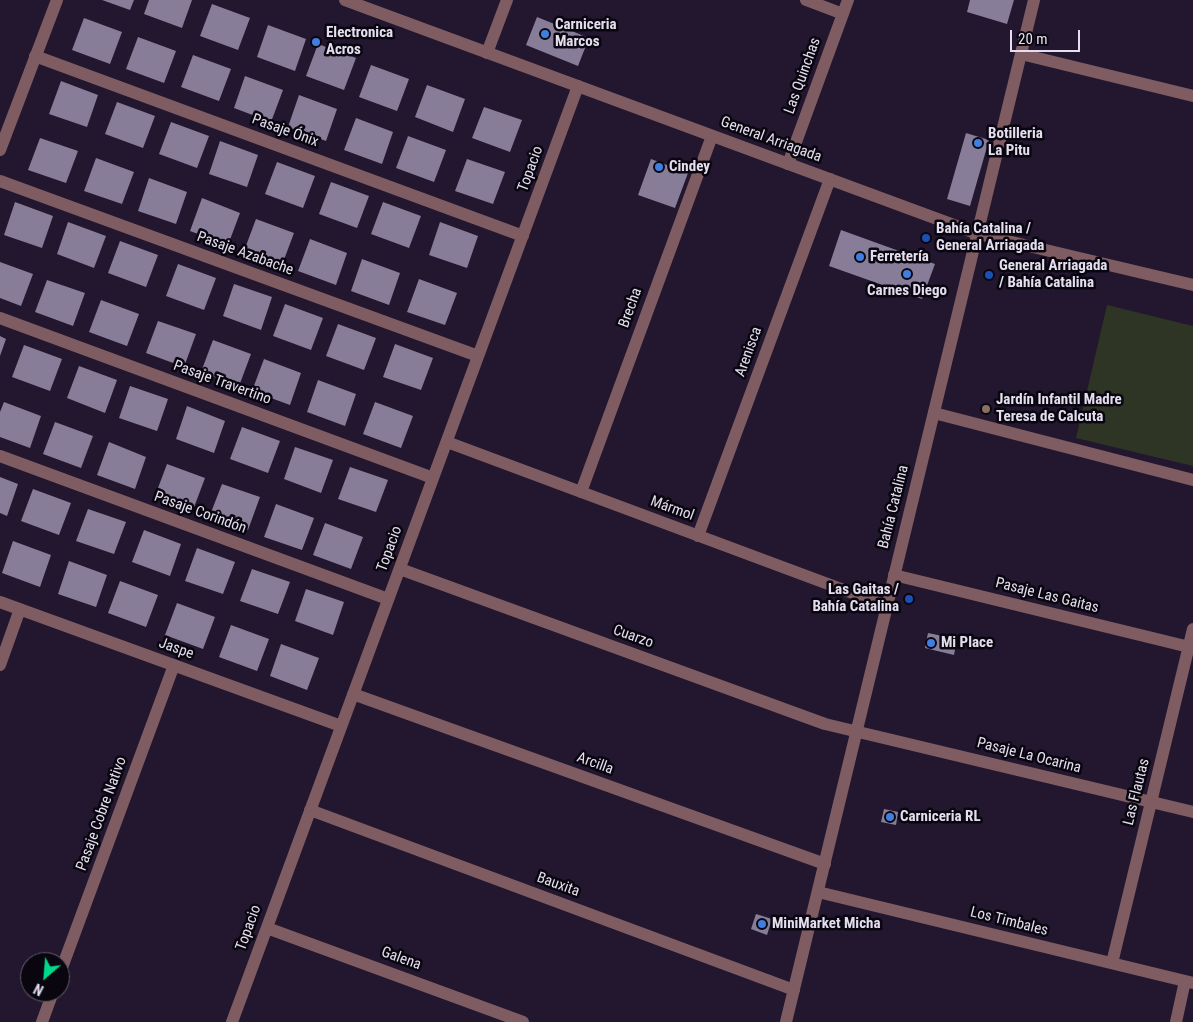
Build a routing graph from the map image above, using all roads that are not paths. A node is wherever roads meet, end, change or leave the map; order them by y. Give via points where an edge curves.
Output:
1 (57, 0) edge
2 (345, 0) edge
3 (507, 0) edge
4 (806, 0) edge
5 (848, 0) edge
6 (1034, 0) edge
7 (843, 14) junction
8 (487, 52) junction
9 (1021, 54) junction
10 (35, 56) junction
11 (578, 86) junction
12 (1193, 96) edge
13 (712, 136) junction
14 (0, 150) edge
15 (788, 164) junction
16 (830, 180) junction
17 (0, 181) edge
18 (978, 234) junction
19 (523, 236) junction
20 (1193, 285) edge
21 (0, 318) edge
22 (478, 356) junction
23 (934, 413) junction
24 (447, 442) junction
25 (0, 456) edge
26 (433, 478) junction
27 (1193, 480) edge
28 (581, 492) junction
29 (698, 536) junction
30 (400, 569) junction
31 (894, 575) junction
32 (388, 599) junction
33 (0, 602) edge
34 (887, 606) junction
35 (20, 609) junction
36 (1193, 629) edge
37 (1191, 648) edge
38 (0, 665) edge
39 (174, 665) junction
40 (354, 694) junction
41 (342, 726) junction
42 (857, 732) junction
43 (1151, 802) junction
44 (310, 810) junction
45 (1193, 812) edge
46 (825, 864) junction
47 (818, 892) junction
48 (267, 928) junction
49 (68, 952) edge
50 (1112, 963) junction
51 (1189, 982) edge
52 (794, 990) junction
53 (49, 1002) edge
54 (42, 1022) edge
55 (232, 1022) edge
56 (523, 1022) edge
57 (786, 1022) edge
58 (1176, 1022) edge

1 - 10 street
2 - 8 street, General Arriagada
3 - 8 street
4 - 7 street
5 - 7 street, Las Quinchas
6 - 9 street, Bahía Catalina
7 - 15 street, Las Quinchas
8 - 11 street, General Arriagada
9 - 12 street
9 - 18 street, Bahía Catalina
10 - 14 street
10 - 19 street, Pasaje Ónix
11 - 13 street, General Arriagada
11 - 19 street, Topacio
13 - 15 street, General Arriagada
13 - 28 street, Brecha
15 - 16 street, General Arriagada
16 - 18 street, General Arriagada
16 - 29 street, Arenisca
17 - 22 street, Pasaje Azabache
18 - 20 street, General Arriagada
18 - 23 street, Bahía Catalina
19 - 22 street, Topacio
21 - 26 street, Pasaje Travertino
22 - 24 street, Topacio
23 - 27 street
23 - 31 street, Bahía Catalina
24 - 26 street, Topacio
24 - 28 street, Mármol
25 - 32 street, Pasaje Corindón
26 - 30 street, Topacio
28 - 29 street, Mármol
29 - 34 street, Mármol
30 - 32 street, Topacio
30 - 42 street, Cuarzo via 825,724
31 - 34 street, Bahía Catalina
31 - 37 street, Pasaje Las Gaitas
32 - 40 street, Topacio
33 - 35 street, Jaspe
34 - 42 street, Bahía Catalina
35 - 38 street
35 - 39 street, Jaspe
36 - 37 street, Las Flautas
37 - 43 street, Las Flautas
39 - 41 street, Jaspe
39 - 49 street, Pasaje Cobre Nativo
40 - 41 street, Topacio
40 - 46 street, Arcilla
41 - 44 street, Topacio
42 - 43 street, Pasaje La Ocarina
42 - 46 street, Bahía Catalina
43 - 45 street, Pasaje La Ocarina
43 - 50 street, Las Flautas
44 - 48 street, Topacio
44 - 52 street, Bauxita
46 - 47 street, Bahía Catalina
47 - 50 street, Los Timbales
47 - 52 street, Bahía Catalina
48 - 55 street, Topacio
48 - 56 street, Galena
50 - 51 street, Los Timbales
51 - 58 street
52 - 57 street, Bahía Catalina
53 - 54 street

